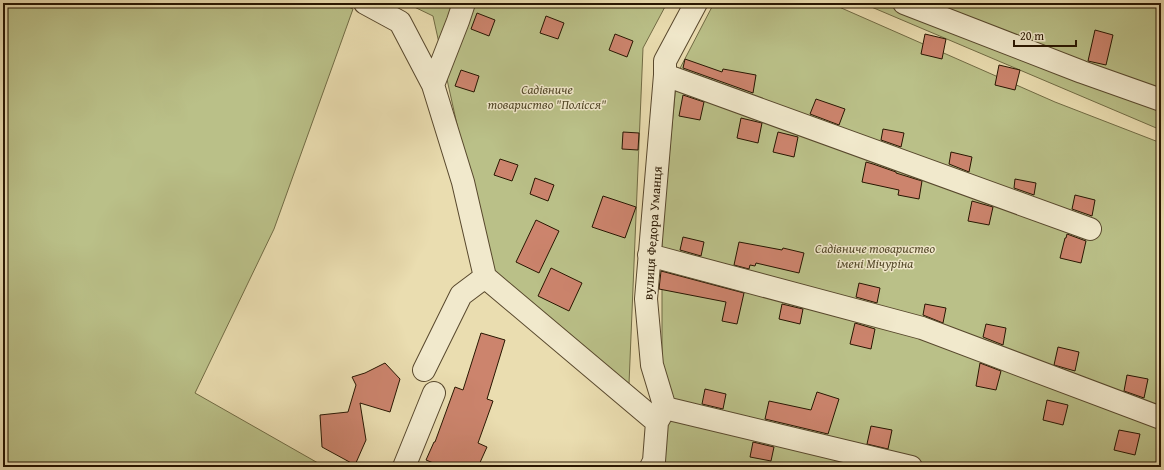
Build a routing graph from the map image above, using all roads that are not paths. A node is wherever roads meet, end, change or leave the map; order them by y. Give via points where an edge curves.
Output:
1 (365, 3) edge
2 (464, 3) edge
3 (696, 3) edge
4 (904, 3) edge
5 (665, 75) junction
6 (432, 85) junction
7 (1161, 100) edge
8 (1090, 229) dead end
9 (650, 255) junction
10 (485, 277) junction
11 (424, 370) dead end
12 (434, 394) dead end
13 (661, 415) junction
14 (1161, 418) edge
15 (404, 467) edge
16 (651, 467) edge
17 (910, 467) edge

1 - 6 street via 400,22
2 - 6 street
3 - 5 street, вулиця Федора Уманця via 665,61
4 - 7 street
5 - 8 street
5 - 9 street, вулиця Федора Уманця
6 - 10 street via 463,182
9 - 13 street, вулиця Федора Уманця via 646,299 652,365
9 - 14 street via 922,328
10 - 11 street via 461,295
10 - 13 street
12 - 15 street
13 - 16 street, вулиця Федора Уманця
13 - 17 street

